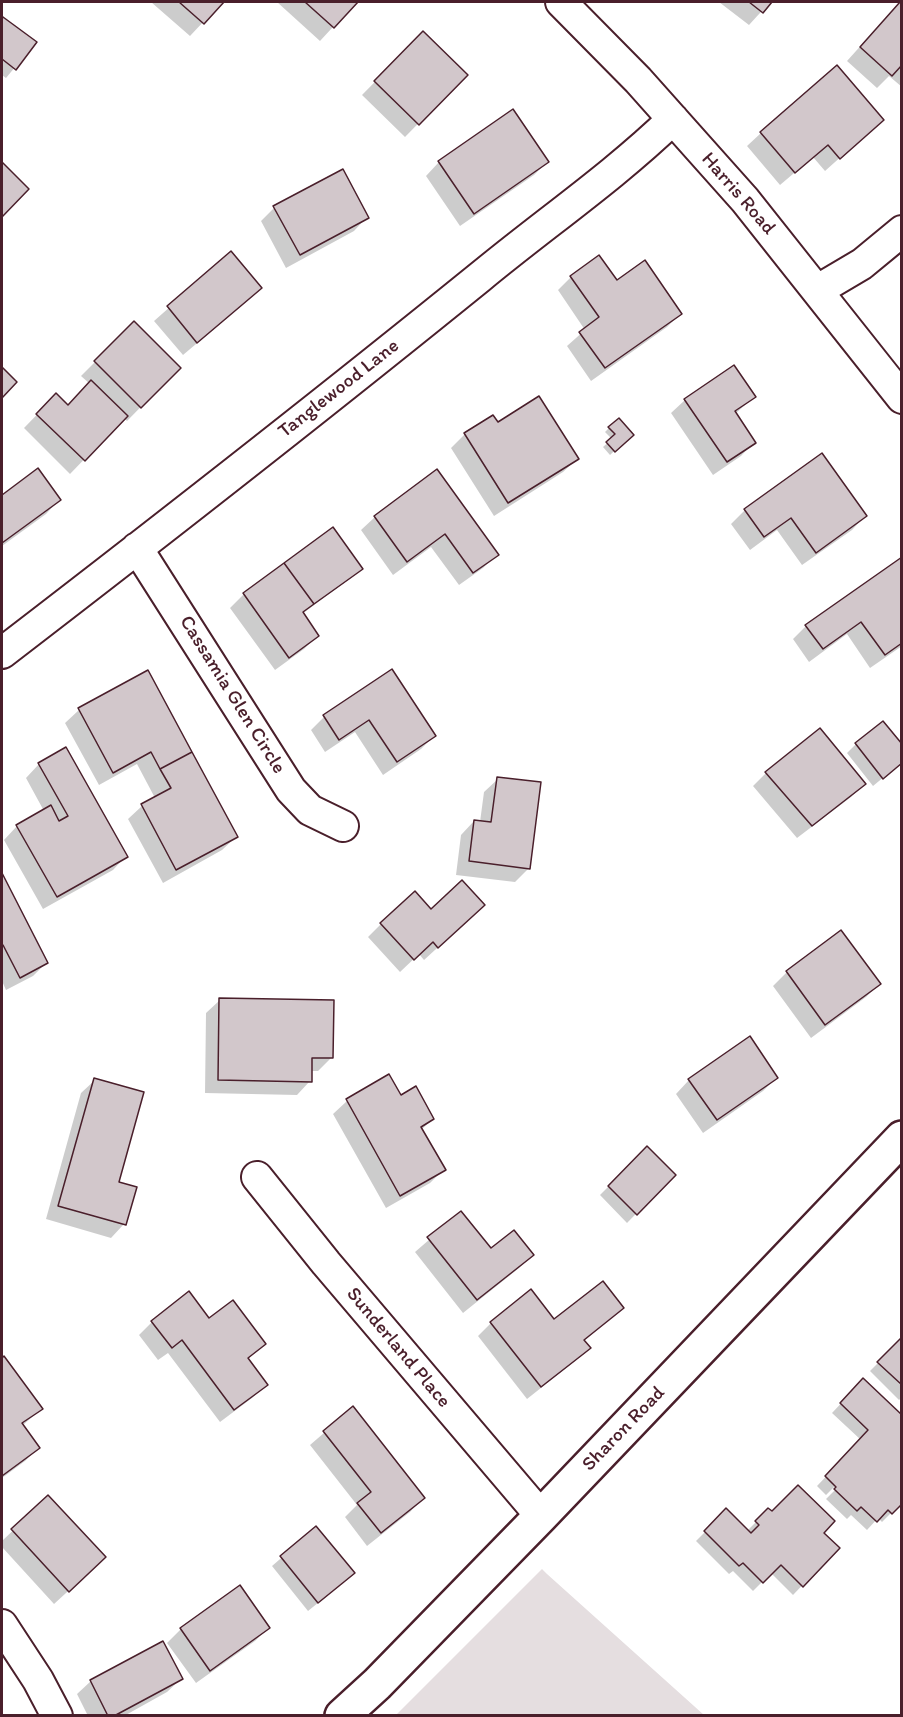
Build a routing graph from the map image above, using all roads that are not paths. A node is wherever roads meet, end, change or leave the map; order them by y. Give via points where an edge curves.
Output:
1 (561, 2) edge
2 (673, 119) junction
3 (902, 231) edge
4 (818, 290) junction
5 (902, 398) edge
6 (137, 548) junction
7 (2, 653) edge
8 (342, 826) dead end
9 (902, 1138) edge
10 (257, 1177) dead end
11 (541, 1516) junction
12 (2, 1625) edge
13 (57, 1716) edge
14 (342, 1716) edge

1 - 2 street, Harris Road
2 - 4 street, Harris Road
2 - 6 street, Tanglewood Lane via 638,153
3 - 4 street via 862,264
4 - 5 street, Harris Road
6 - 7 street, Tanglewood Lane
6 - 8 street, Cassamia Glen Circle via 291,790 310,810
9 - 11 street, Sharon Road
10 - 11 street, Sunderland Place
11 - 14 street, Sharon Road
12 - 13 street

